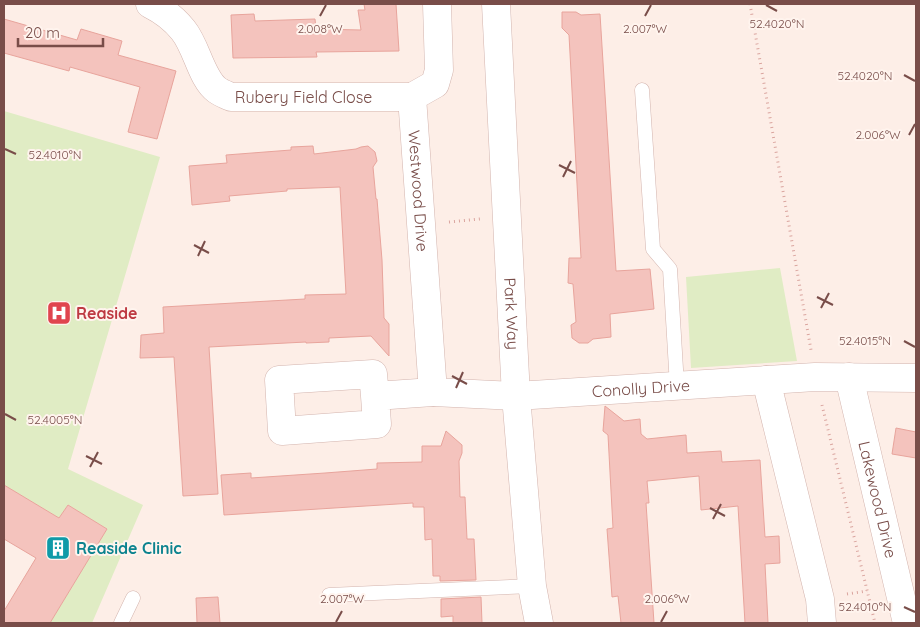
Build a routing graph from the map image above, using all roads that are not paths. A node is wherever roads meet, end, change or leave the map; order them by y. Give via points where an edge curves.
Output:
1 (150, 4) edge
2 (437, 4) edge
3 (496, 4) edge
4 (642, 90) dead end
5 (412, 97) junction
6 (849, 377) junction
7 (916, 378) edge
8 (766, 380) junction
9 (678, 386) junction
10 (433, 392) junction
11 (375, 396) dead end
12 (516, 396) junction
13 (532, 586) junction
14 (329, 595) dead end
15 (133, 598) dead end
16 (122, 623) edge
17 (539, 623) edge
18 (822, 623) edge
19 (907, 623) edge

1 - 5 street, Rubery Field Close via 184,30 209,81 231,98
2 - 5 street via 439,70 436,84
3 - 12 street, Park Way
4 - 9 lane via 653,249 670,269
5 - 10 street, Westwood Drive
6 - 7 street, Conolly Drive
6 - 8 street, Conolly Drive
6 - 19 street, Lakewood Drive
8 - 9 street, Conolly Drive
8 - 18 street via 820,599
9 - 12 street, Conolly Drive
10 - 11 street
10 - 12 street
12 - 13 street, Park Way
13 - 14 lane
13 - 17 street, Park Way
15 - 16 lane

